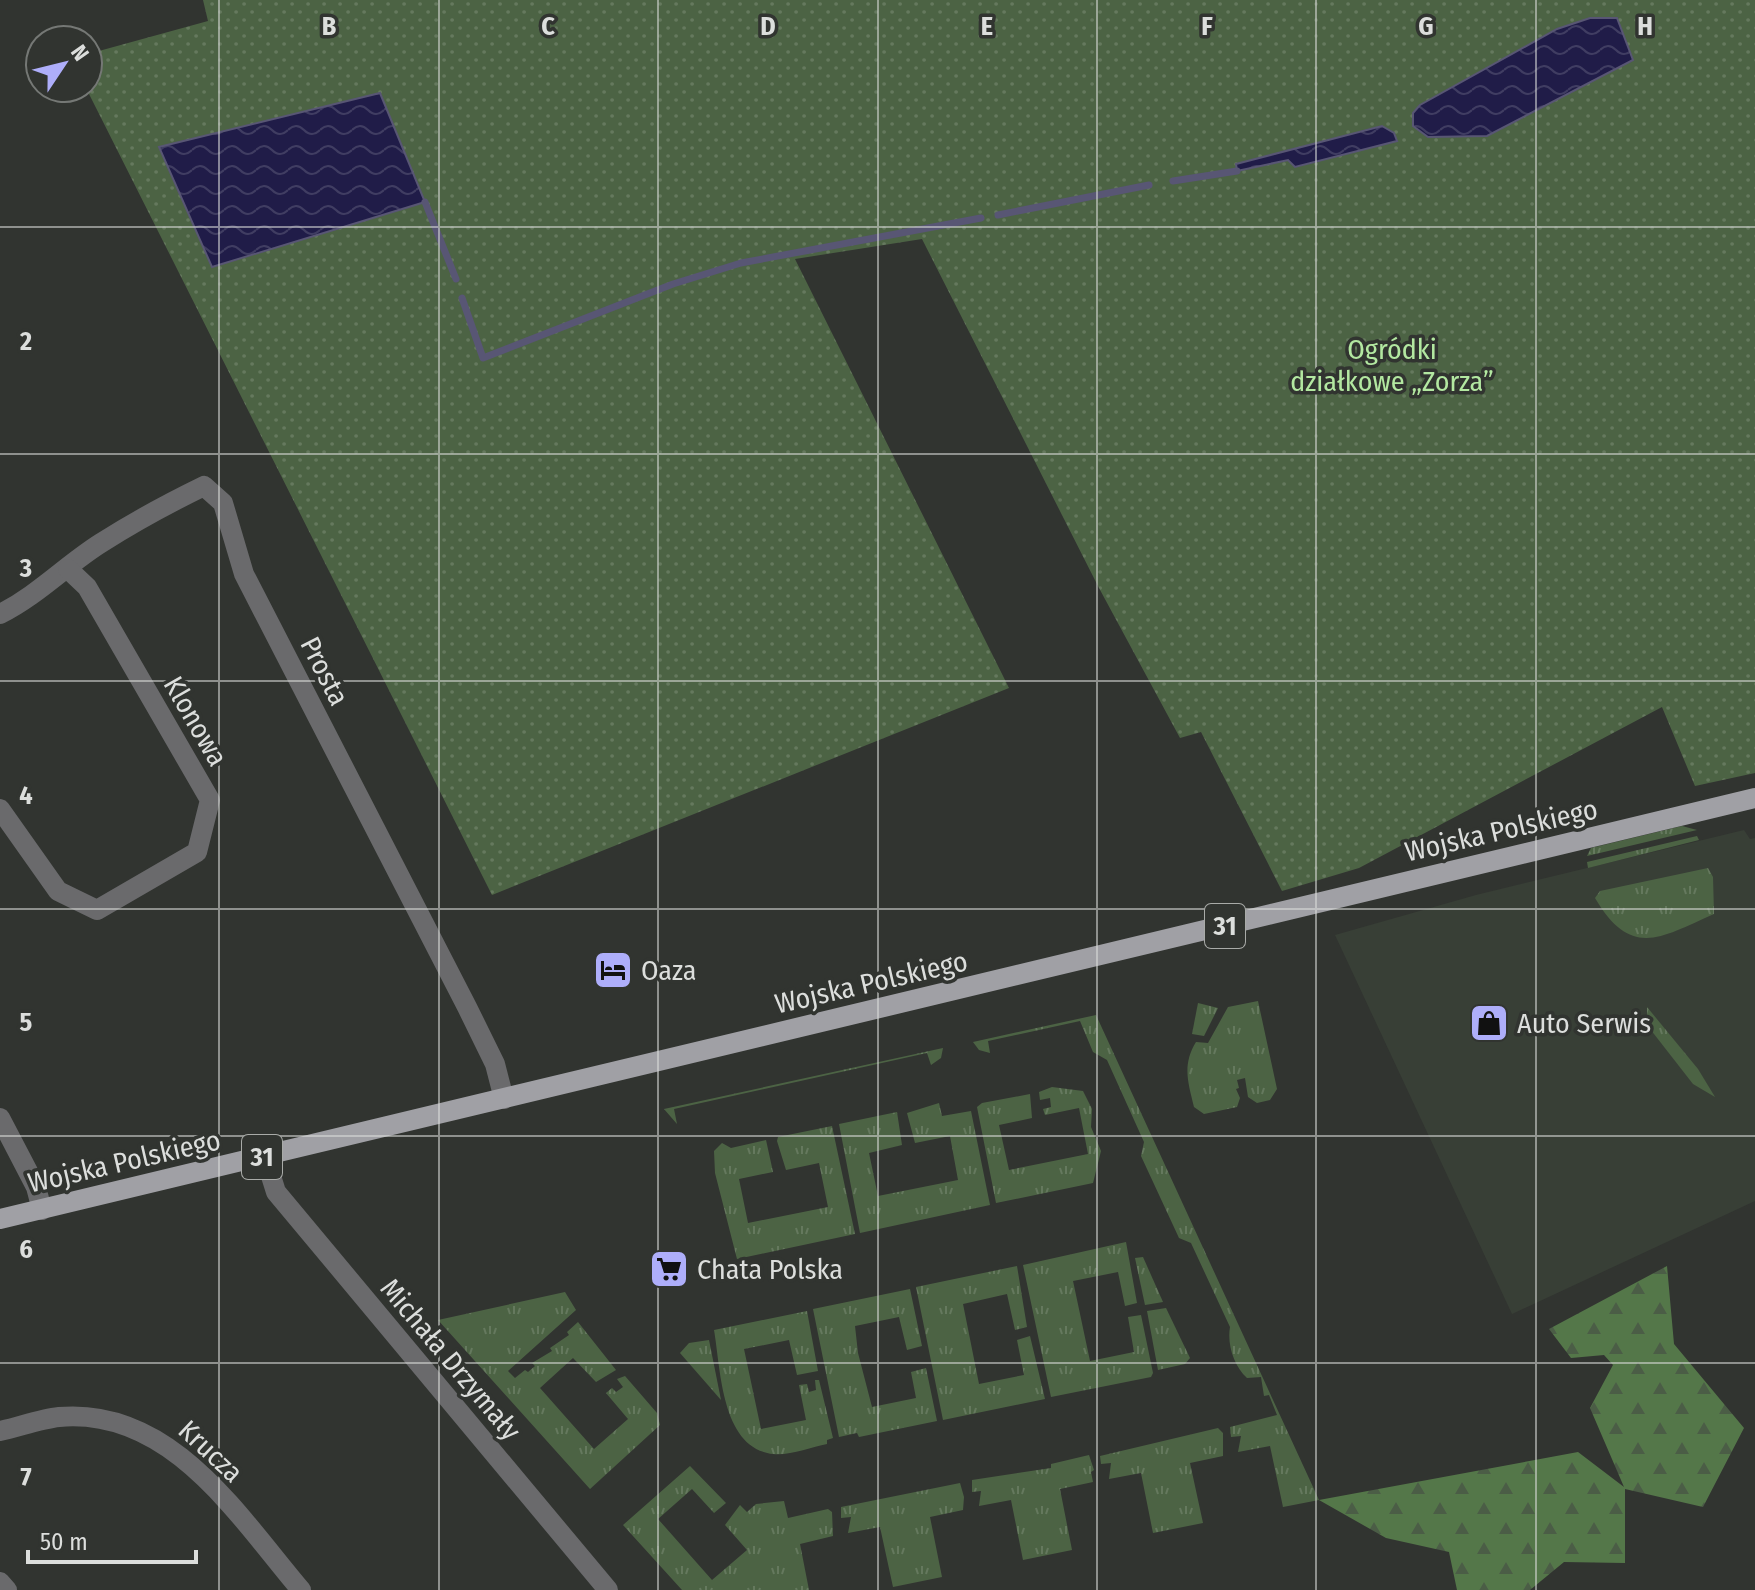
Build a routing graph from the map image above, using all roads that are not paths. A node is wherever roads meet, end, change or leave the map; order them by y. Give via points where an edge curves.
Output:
1 (68, 569) junction
2 (0, 614) edge
3 (1755, 798) edge
4 (0, 809) edge
5 (504, 1099) junction
6 (0, 1118) edge
7 (265, 1157) junction
8 (42, 1210) junction
9 (0, 1219) edge
10 (0, 1431) edge
11 (0, 1582) edge
12 (7, 1590) edge
13 (301, 1590) edge
14 (608, 1590) edge

1 - 2 street, Prosta
1 - 4 street, Klonowa via 87,587 210,800 197,852 97,910 58,891
1 - 5 street, Prosta via 99,544 204,486 223,503 244,574 467,1007 495,1064
3 - 5 main road, Wojska Polskiego / 31
5 - 7 main road, Wojska Polskiego / 31
6 - 8 street via 36,1187
7 - 8 main road, Wojska Polskiego / 31
7 - 14 street, Michała Drzymały via 276,1192
8 - 9 main road, Wojska Polskiego / 31
10 - 13 street, Krucza via 60,1417 110,1422 152,1435 200,1471
11 - 12 street

